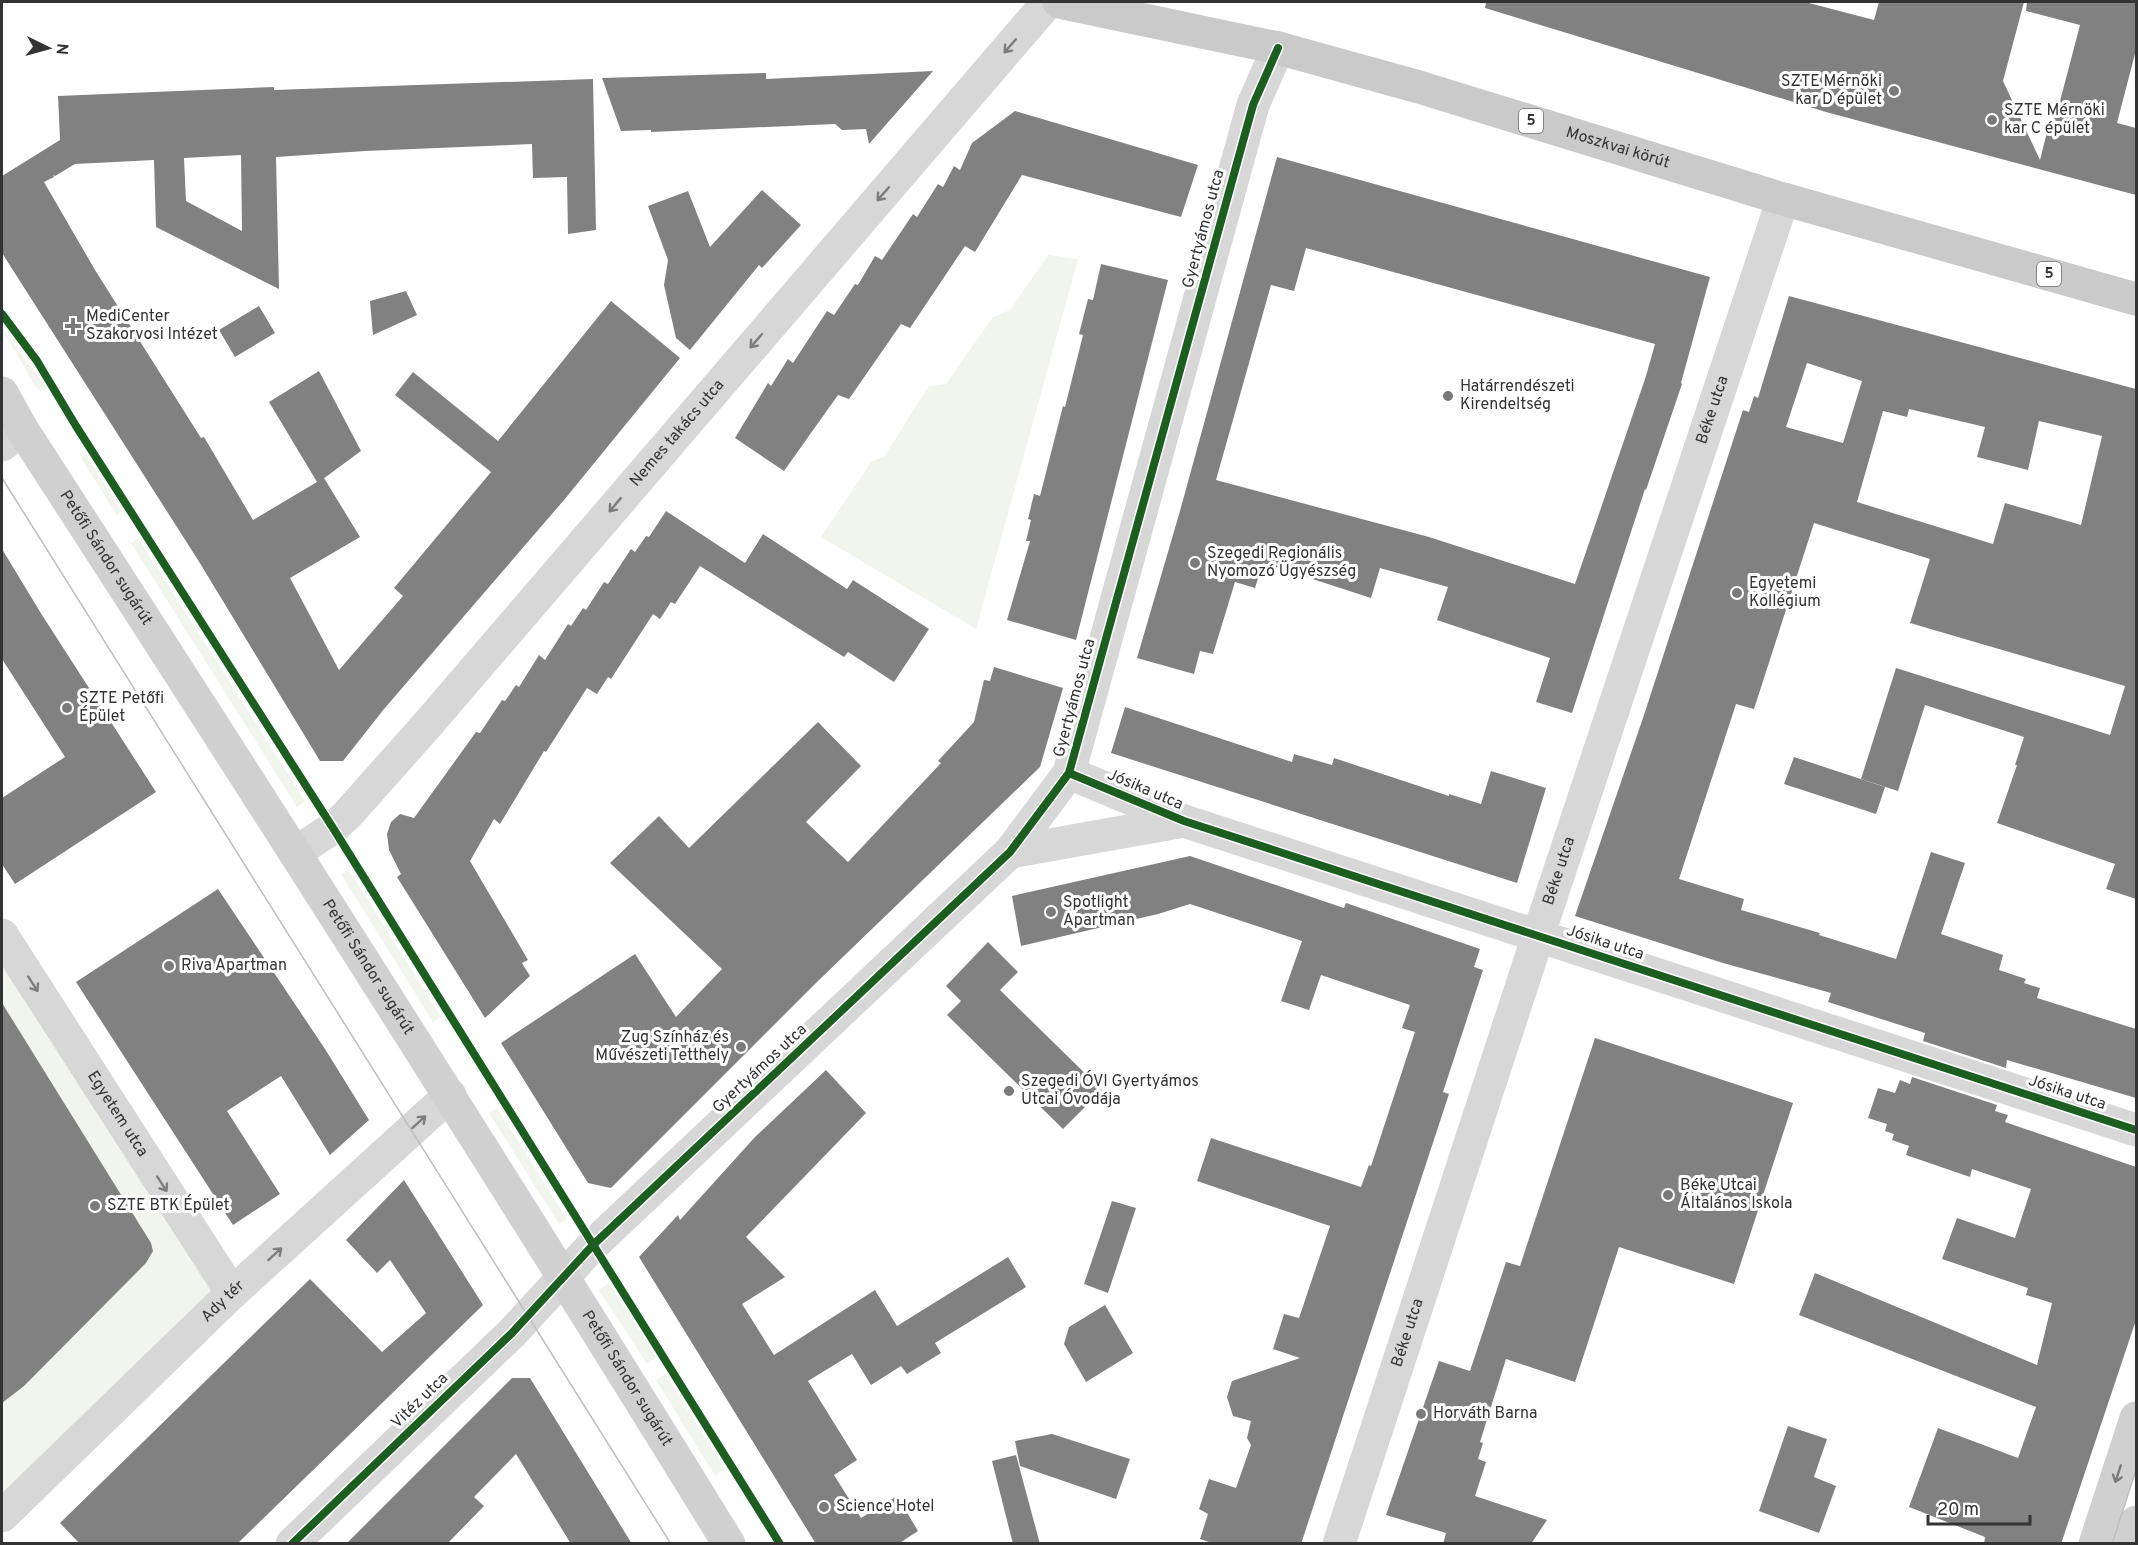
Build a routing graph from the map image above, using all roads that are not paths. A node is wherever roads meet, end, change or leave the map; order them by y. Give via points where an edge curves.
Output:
1 (1048, 2) edge
2 (1059, 2) edge
3 (1278, 48) junction
4 (1783, 199) junction
5 (2136, 299) edge
6 (2, 393) edge
7 (12, 437) edge
8 (1069, 772) junction
9 (1184, 820) junction
10 (296, 852) junction
11 (1010, 852) junction
12 (2, 935) edge
13 (1538, 936) junction
14 (450, 1095) junction
15 (2136, 1130) edge
16 (564, 1277) junction
17 (232, 1293) junction
18 (2136, 1418) edge
19 (2, 1516) edge
20 (2136, 1522) edge
21 (292, 1544) edge
22 (729, 1544) edge
23 (1339, 1544) edge
24 (2095, 1544) edge
25 (2130, 1544) edge

1 -> 10 street, Nemes takács utca via 398,759 333,828
2 - 3 main road, Moszkvai körút / 5
3 - 4 main road, Moszkvai körút / 5 via 1419,87
3 - 8 street, Gyertyámos utca via 1253,105
4 - 5 main road, Moszkvai körút / 5
4 - 13 street, Béke utca
6 - 7 street, Petőfi Sándor sugárút
7 - 10 street, Petőfi Sándor sugárút
8 - 9 street, Jósika utca
8 - 11 street, Gyertyámos utca
9 - 11 street, Jósika utca
9 - 13 street, Jósika utca
10 - 14 street, Petőfi Sándor sugárút
11 - 16 street, Gyertyámos utca via 616,1223
12 -> 17 street, Egyetem utca
13 - 15 street, Jósika utca
13 - 23 street, Béke utca
14 - 16 street, Petőfi Sándor sugárút
17 -> 14 street, Ady tér
16 - 21 street, Vitéz utca
16 - 22 street, Petőfi Sándor sugárút
17 - 19 street, Ady tér
18 -> 24 street
20 - 25 street

